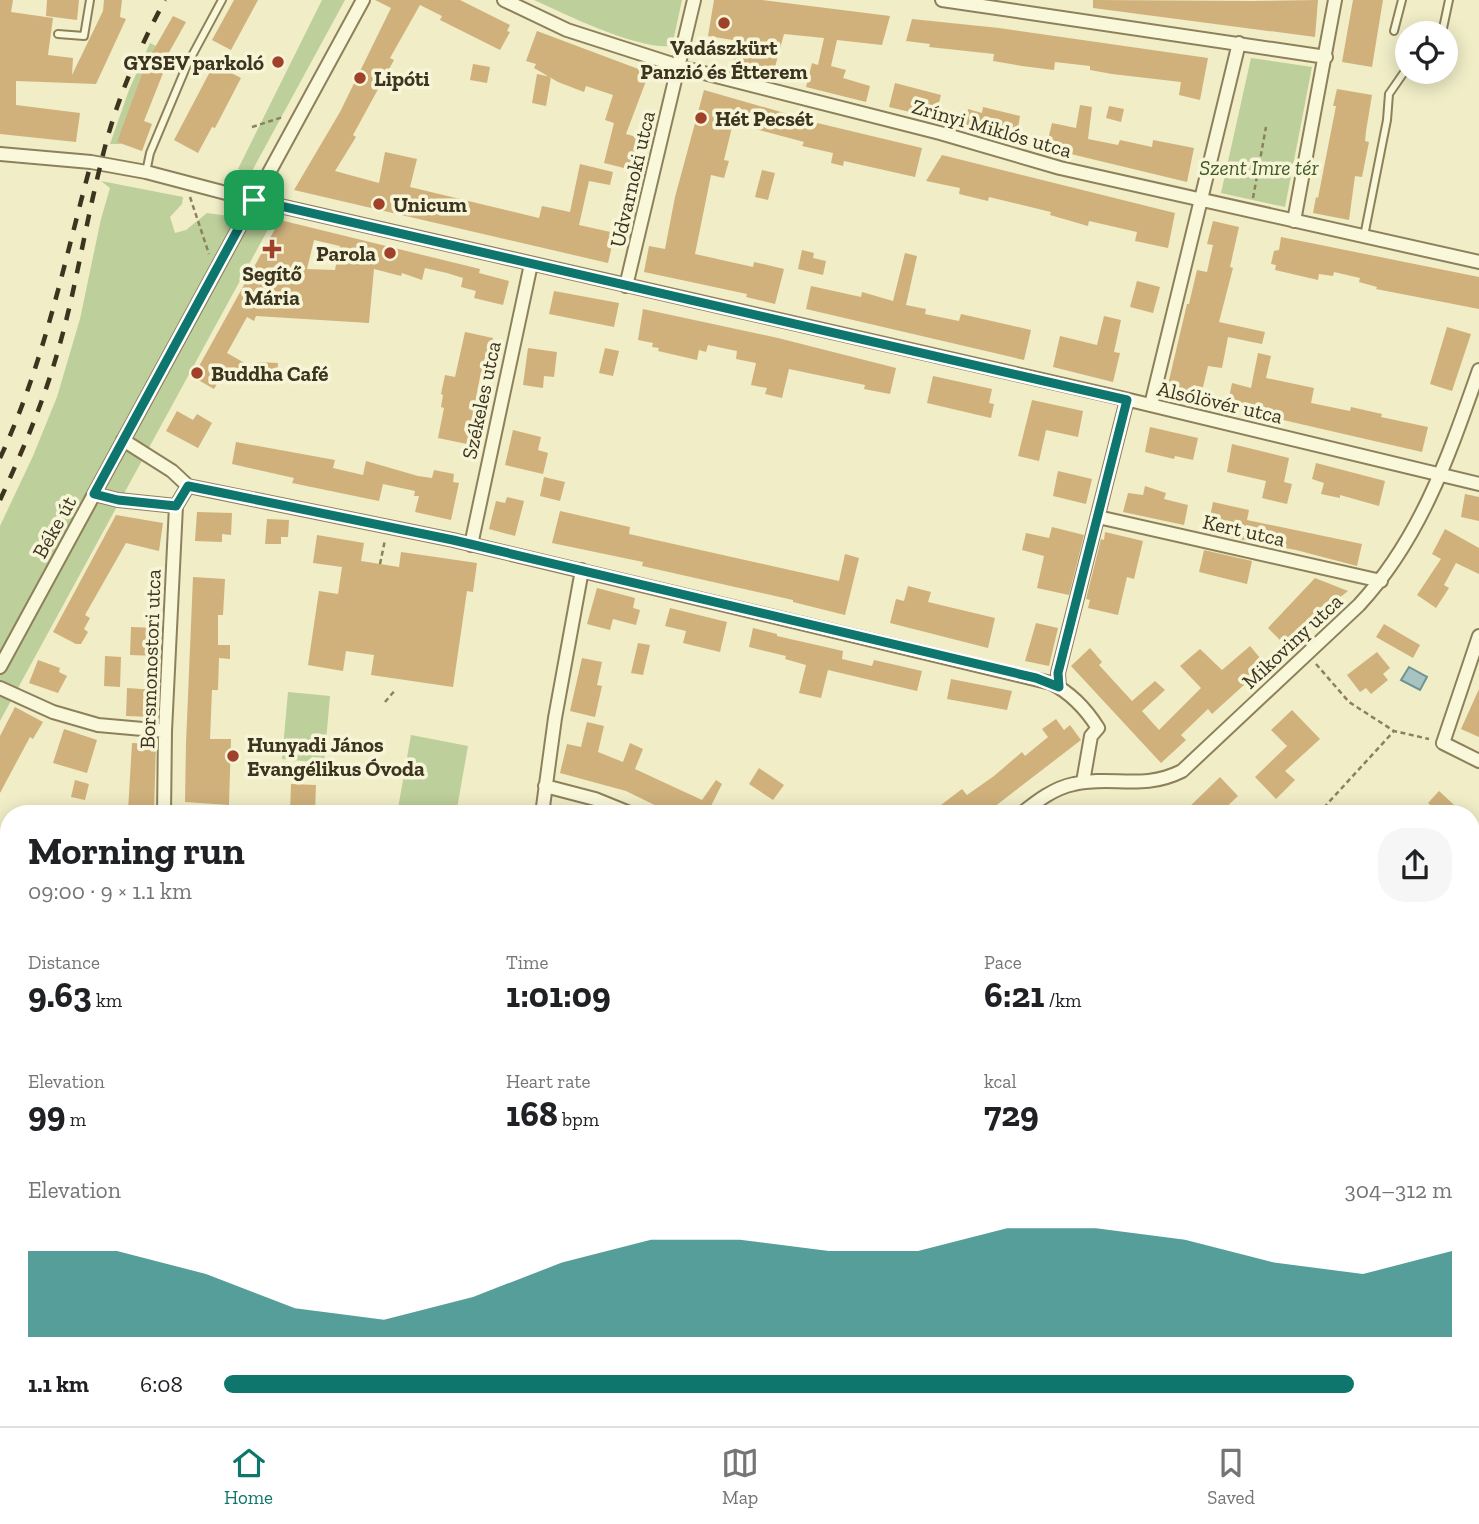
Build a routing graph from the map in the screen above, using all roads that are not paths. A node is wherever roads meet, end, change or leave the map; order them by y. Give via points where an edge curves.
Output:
1 (90, 0) edge
2 (222, 0) edge
3 (363, 0) edge
4 (504, 0) edge
5 (694, 0) edge
6 (942, 0) edge
7 (1045, 0) edge
8 (1335, 0) edge
9 (1402, 0) edge
10 (1450, 0) edge
11 (1043, 15) junction
12 (1445, 21) edge
13 (1394, 31) dead end
14 (58, 34) dead end
15 (1239, 43) junction
16 (1326, 57) junction
17 (679, 66) junction
18 (1396, 84) edge
19 (0, 154) edge
20 (146, 172) junction
21 (1199, 199) junction
22 (254, 200) junction
23 (1294, 221) junction
24 (1364, 236) junction
25 (1479, 262) edge
26 (531, 264) junction
27 (626, 286) junction
28 (1479, 370) edge
29 (1127, 400) junction
30 (1151, 405) junction
31 (123, 440) junction
32 (1441, 474) junction
33 (1479, 484) edge
34 (188, 486) junction
35 (94, 494) junction
36 (176, 506) junction
37 (1098, 517) junction
38 (471, 545) junction
39 (582, 570) junction
40 (1381, 581) junction
41 (1479, 636) edge
42 (0, 667) edge
43 (1059, 687) junction
44 (0, 688) edge
45 (165, 731) junction
46 (1479, 761) edge
47 (1083, 782) junction
48 (545, 786) junction
49 (164, 805) edge
50 (543, 805) edge
51 (610, 805) edge
52 (1032, 805) edge

1 - 14 lane via 84,36
2 - 20 lane via 187,65
3 - 22 street, Béke út
4 - 17 street, Zrínyi Miklós utca via 567,30
5 - 17 street, Udvarnoki utca
6 - 11 street
7 - 11 street
8 - 16 street
9 - 13 lane
10 - 12 lane
11 - 15 street
15 - 16 street
15 - 21 street
16 - 23 street
17 - 21 street, Zrínyi Miklós utca via 1060,168
17 - 27 street, Udvarnoki utca
18 - 24 lane via 1389,94
19 - 20 street, Alsólövér utca
20 - 22 street, Alsólövér utca
21 - 23 street, Zrínyi Miklós utca
21 - 30 street
22 - 26 street, Alsólövér utca
22 - 31 street, Béke út
23 - 24 street, Zrínyi Miklós utca
24 - 25 street, Zrínyi Miklós utca
26 - 27 street, Alsólövér utca
26 - 38 street, Székeles utca
27 - 29 street, Alsólövér utca
28 - 32 street, Mikoviny utca
29 - 30 street, Alsólövér utca
29 - 37 street
30 - 32 street, Alsólövér utca
31 - 34 street
31 - 35 street, Béke út
32 - 33 street, Alsólövér utca
32 - 40 street, Mikoviny utca via 1409,540
34 - 36 street
34 - 38 street
35 - 36 street
35 - 42 street, Béke út
36 - 45 street, Borsmonostori utca
37 - 40 street, Kert utca
37 - 43 street via 1058,673
38 - 39 street
39 - 43 street
39 - 48 street
40 - 47 street, Mikoviny utca via 1182,771 1147,782
41 - 46 street via 1443,743
43 - 47 street via 1084,708 1098,728 1091,736
44 - 45 street via 53,712 98,725
45 - 49 street, Borsmonostori utca
47 - 52 street, Mikoviny utca
48 - 50 street
48 - 51 street

